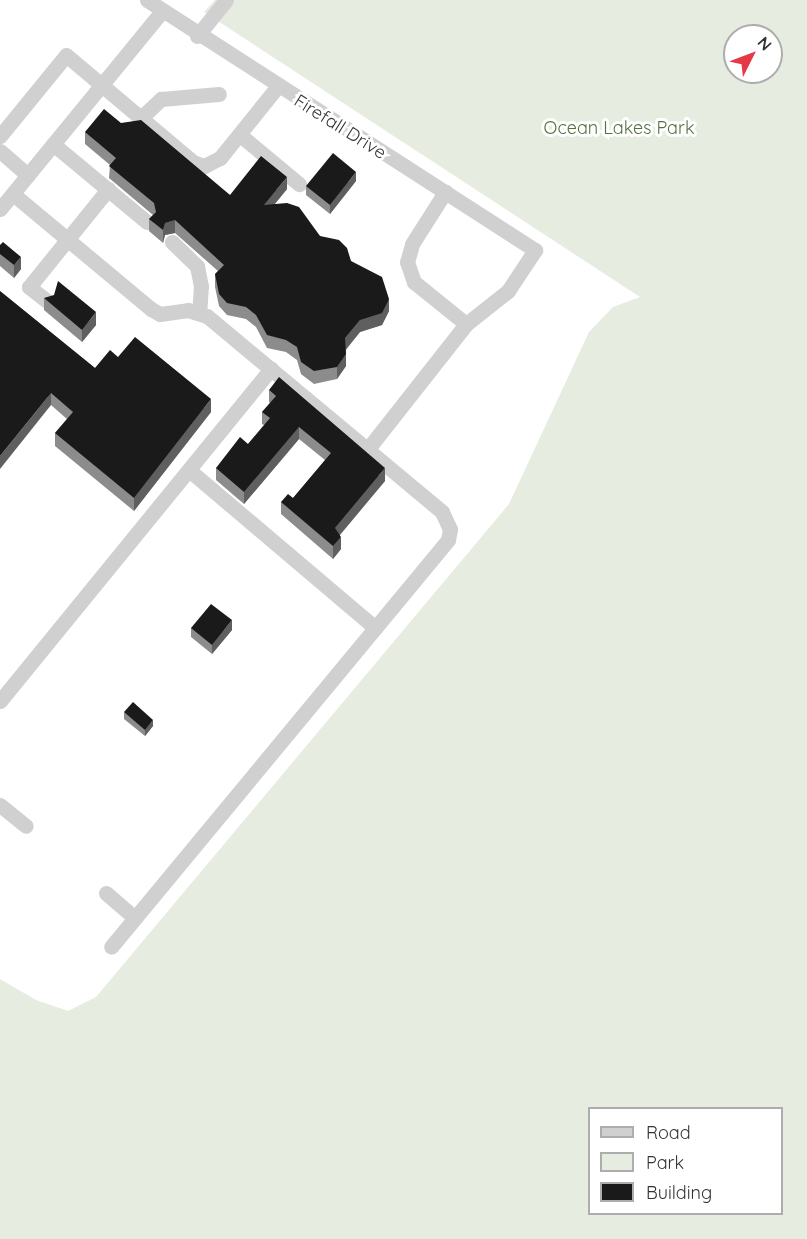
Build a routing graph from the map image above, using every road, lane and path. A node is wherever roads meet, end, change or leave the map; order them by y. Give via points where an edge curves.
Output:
1 (147, 0) edge
2 (226, 0) edge
3 (162, 11) junction
4 (197, 36) junction
5 (101, 86) junction
6 (277, 87) junction
7 (219, 94) dead end
8 (140, 119) junction
9 (240, 135) junction
10 (0, 136) edge
11 (53, 144) junction
12 (0, 151) edge
13 (28, 175) junction
14 (299, 184) dead end
15 (108, 189) junction
16 (445, 192) junction
17 (5, 202) edge
18 (147, 222) dead end
19 (67, 240) junction
20 (172, 242) dead end
21 (47, 301) edge
22 (199, 312) junction
23 (466, 324) junction
24 (271, 369) junction
25 (367, 450) junction
26 (189, 470) junction
27 (375, 628) junction
28 (0, 701) edge
29 (0, 805) edge
30 (26, 826) dead end
31 (105, 892) dead end
32 (135, 918) junction
33 (111, 947) dead end

1 - 3 street, Firefall Drive
2 - 4 street
3 - 4 street, Firefall Drive
3 - 5 street
4 - 6 street, Firefall Drive
5 - 8 street
5 - 10 street via 66,55
5 - 11 street
6 - 9 street
6 - 16 street, Firefall Drive
7 - 8 street via 161,99
8 - 9 street via 193,162 204,166 215,162
9 - 14 street
11 - 13 street
11 - 15 street
12 - 13 street
13 - 17 street
15 - 18 street
15 - 19 street
16 - 23 street via 412,243 407,262 414,282
16 - 23 street, Firefall Drive via 535,250 508,291
17 - 19 street
19 - 21 street via 29,287
19 - 22 street via 160,314
20 - 22 street via 197,266 201,286
22 - 24 street
23 - 25 street
24 - 25 street
24 - 26 street
25 - 27 street via 442,512 450,529 448,540
26 - 27 street
26 - 28 street
27 - 32 street
29 - 30 street
31 - 32 street
32 - 33 street

